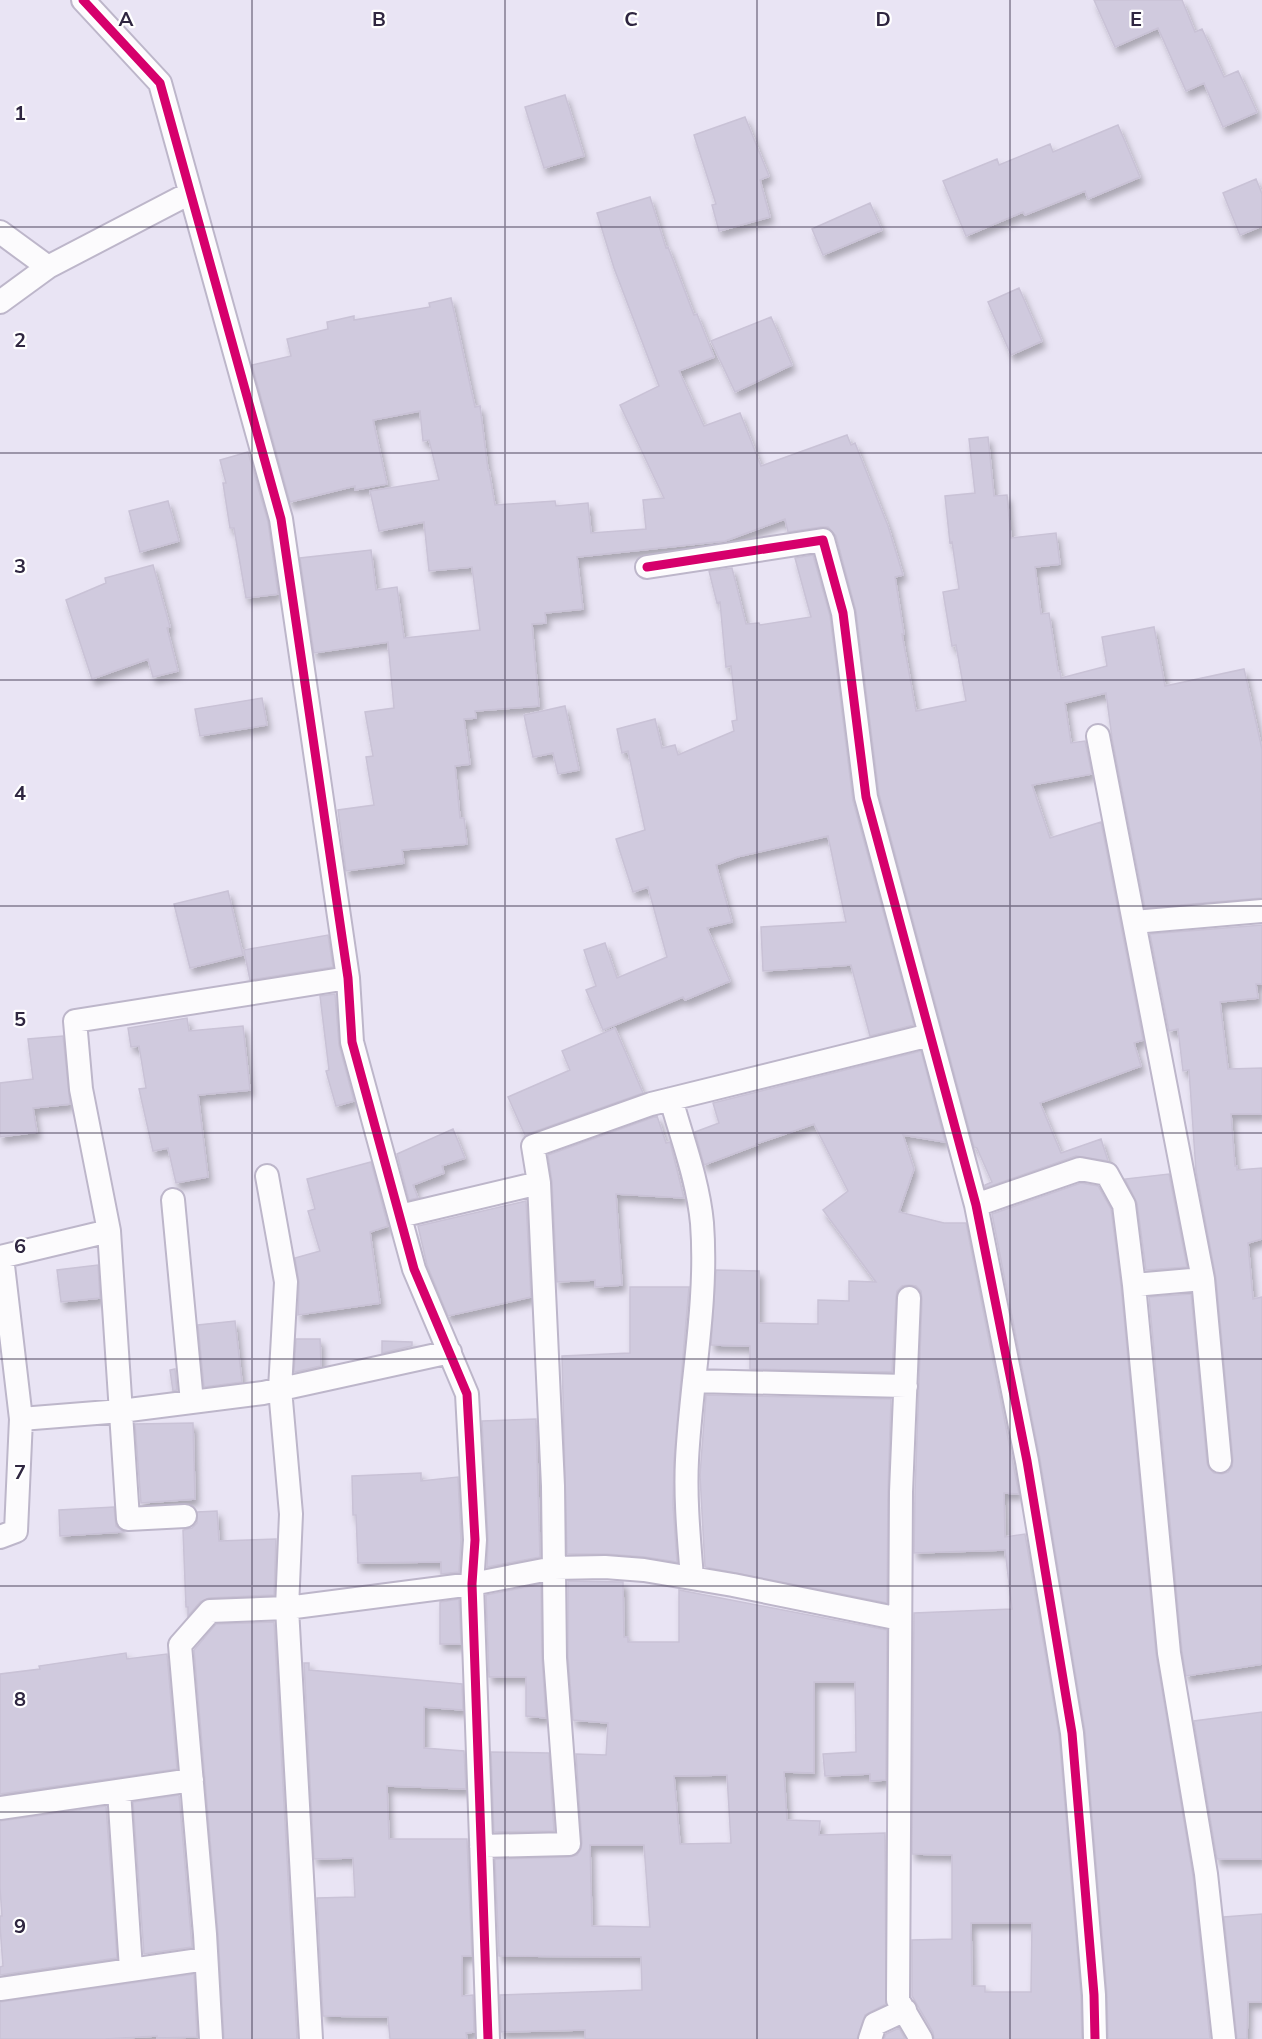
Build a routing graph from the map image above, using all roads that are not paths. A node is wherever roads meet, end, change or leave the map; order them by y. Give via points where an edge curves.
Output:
1 (83, 0) edge
2 (190, 193) junction
3 (0, 232) edge
4 (48, 267) junction
5 (0, 302) edge
6 (647, 567) dead end
7 (1098, 736) dead end
8 (1262, 911) edge
9 (1134, 922) junction
10 (348, 978) junction
11 (930, 1035) junction
12 (670, 1099) junction
13 (267, 1176) dead end
14 (539, 1183) junction
15 (173, 1200) dead end
16 (976, 1206) junction
17 (400, 1216) junction
18 (109, 1231) junction
19 (1, 1257) edge
20 (1203, 1279) junction
21 (1134, 1285) junction
22 (909, 1298) dead end
23 (4, 1317) edge
24 (450, 1352) junction
25 (693, 1381) junction
26 (906, 1386) junction
27 (280, 1389) junction
28 (192, 1402) junction
29 (121, 1411) junction
30 (21, 1419) junction
31 (1220, 1461) dead end
32 (185, 1516) dead end
33 (0, 1537) edge
34 (554, 1568) junction
35 (692, 1578) junction
36 (471, 1584) junction
37 (287, 1608) junction
38 (900, 1619) junction
39 (192, 1780) junction
40 (119, 1791) junction
41 (0, 1808) edge
42 (481, 1846) junction
43 (206, 1959) junction
44 (131, 1969) junction
45 (0, 1989) edge
46 (905, 2010) junction
47 (211, 2039) edge
48 (311, 2039) edge
49 (488, 2039) edge
50 (870, 2039) edge
51 (921, 2039) edge
52 (1095, 2039) edge
53 (1224, 2039) edge

1 - 2 street via 159,83
2 - 4 street
2 - 10 street via 280,519
3 - 4 street
4 - 5 street
6 - 11 street via 823,540 843,613 866,797
7 - 9 street
8 - 9 street
9 - 20 street
10 - 17 street via 352,1042
10 - 18 street via 75,1021 81,1089
11 - 12 street
11 - 16 street
12 - 14 street via 533,1146
12 - 25 street via 697,1188 702,1222 704,1283
13 - 27 street via 286,1282
14 - 17 street
14 - 34 street
15 - 28 street
16 - 21 street via 1080,1169 1107,1174 1124,1205
16 - 52 street via 1027,1461 1072,1733
17 - 24 street via 414,1269
18 - 19 street
18 - 29 street
19 - 23 street
20 - 21 street
20 - 31 street
21 - 53 street via 1169,1653 1206,1874
22 - 26 street
23 - 30 street
24 - 27 street
24 - 36 street via 467,1394 475,1540
25 - 26 street
25 - 35 street via 687,1460
26 - 38 street
27 - 28 street
27 - 37 street via 291,1514
28 - 29 street
29 - 30 street
29 - 32 street via 128,1519
30 - 33 street via 16,1531
34 - 35 street via 605,1567
34 - 36 street
34 - 42 street via 555,1658 569,1844
35 - 38 street
36 - 37 street
36 - 42 street
37 - 39 street via 210,1611 180,1645
37 - 48 street
38 - 46 street via 898,2000
39 - 40 street
39 - 43 street
40 - 41 street
40 - 44 street
42 - 49 street
43 - 44 street
43 - 47 street
44 - 45 street
46 - 50 street via 875,2024
46 - 51 street

